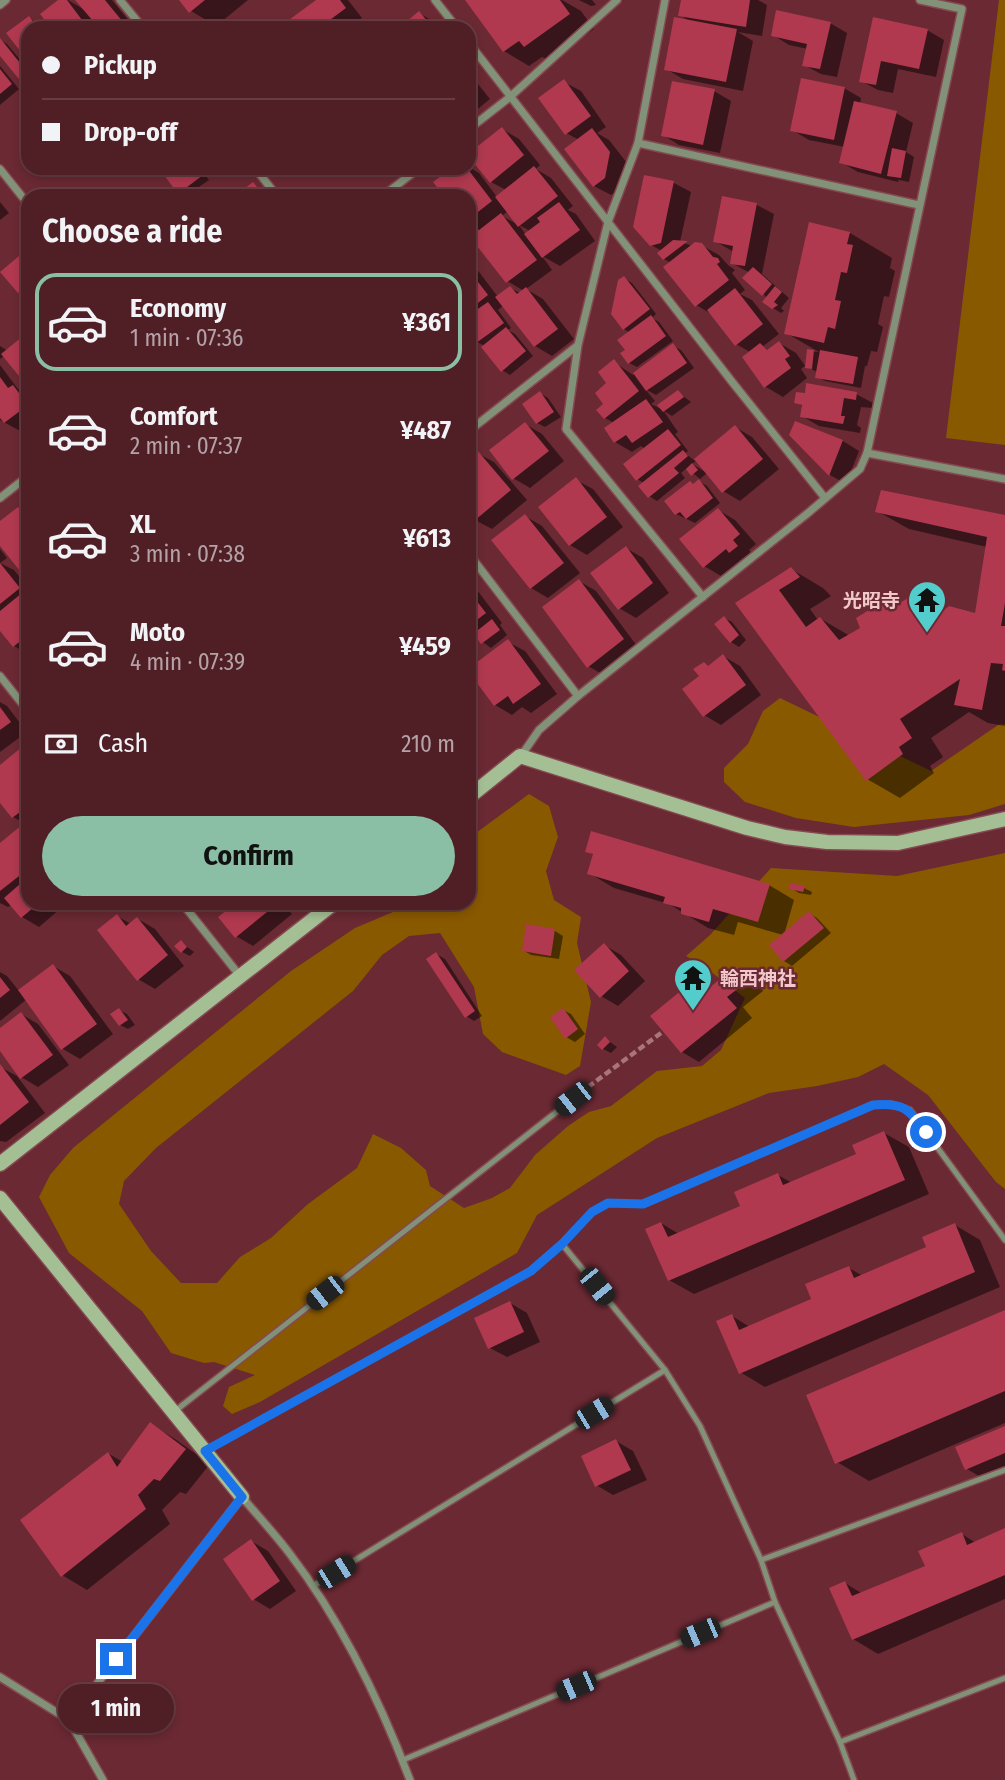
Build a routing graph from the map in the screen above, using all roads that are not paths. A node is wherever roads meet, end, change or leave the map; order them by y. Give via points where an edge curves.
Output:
1 (6, 0) edge
2 (120, 0) edge
3 (435, 0) edge
4 (617, 0) edge
5 (665, 0) edge
6 (920, 0) edge
7 (0, 5) edge
8 (137, 21) edge
9 (452, 21) edge
10 (476, 52) edge
11 (510, 96) junction
12 (476, 123) edge
13 (638, 143) junction
14 (0, 169) edge
15 (260, 175) edge
16 (410, 175) edge
17 (272, 189) edge
18 (392, 189) edge
19 (21, 195) edge
20 (919, 205) junction
21 (608, 222) junction
22 (578, 345) junction
23 (476, 425) edge
24 (867, 453) junction
25 (1005, 479) edge
26 (21, 482) edge
27 (0, 498) edge
28 (825, 498) junction
29 (476, 563) edge
30 (703, 597) junction
31 (0, 676) edge
32 (578, 696) junction
33 (21, 702) edge
34 (520, 756) junction
35 (476, 791) edge
36 (1005, 819) edge
37 (188, 910) edge
38 (325, 910) edge
39 (241, 976) junction
40 (573, 1099) dead end
41 (0, 1164) edge
42 (0, 1198) edge
43 (1005, 1240) edge
44 (562, 1244) junction
45 (665, 1370) junction
46 (175, 1411) junction
47 (205, 1451) junction
48 (1005, 1470) edge
49 (242, 1497) junction
50 (761, 1560) junction
51 (313, 1586) junction
52 (775, 1602) junction
53 (0, 1677) edge
54 (1005, 1678) edge
55 (69, 1720) junction
56 (840, 1742) junction
57 (402, 1759) junction
58 (103, 1780) edge
59 (410, 1780) edge
60 (854, 1780) edge

1 - 7 street
2 - 8 street
3 - 9 street
4 - 11 street
5 - 13 street
6 - 20 street via 962,9
10 - 11 street
11 - 12 street
11 - 21 street
13 - 20 street
13 - 21 street
14 - 19 street
15 - 17 street
16 - 18 street
20 - 24 street
21 - 22 street
21 - 28 street
22 - 23 street
22 - 30 street via 566,429
24 - 25 street
24 - 28 street via 860,469
26 - 27 street
28 - 30 street
29 - 32 street
30 - 32 street
31 - 33 street
32 - 34 street via 539,730
34 - 35 street
34 - 36 street via 785,837 898,843
37 - 39 street
38 - 39 street
39 - 41 street
40 - 46 lane
42 - 46 street
43 - 44 lane via 910,1110 891,1104 873,1105 643,1204 608,1203 592,1212
44 - 45 lane
44 - 47 lane via 531,1271
45 - 50 lane via 700,1426
45 - 51 lane
46 - 47 street
47 - 49 street
48 - 50 lane
49 - 51 street
49 - 55 street
50 - 52 lane
51 - 57 street via 343,1634
52 - 56 lane
52 - 57 lane
53 - 55 street
54 - 56 lane
55 - 58 street
56 - 60 lane
57 - 59 street

